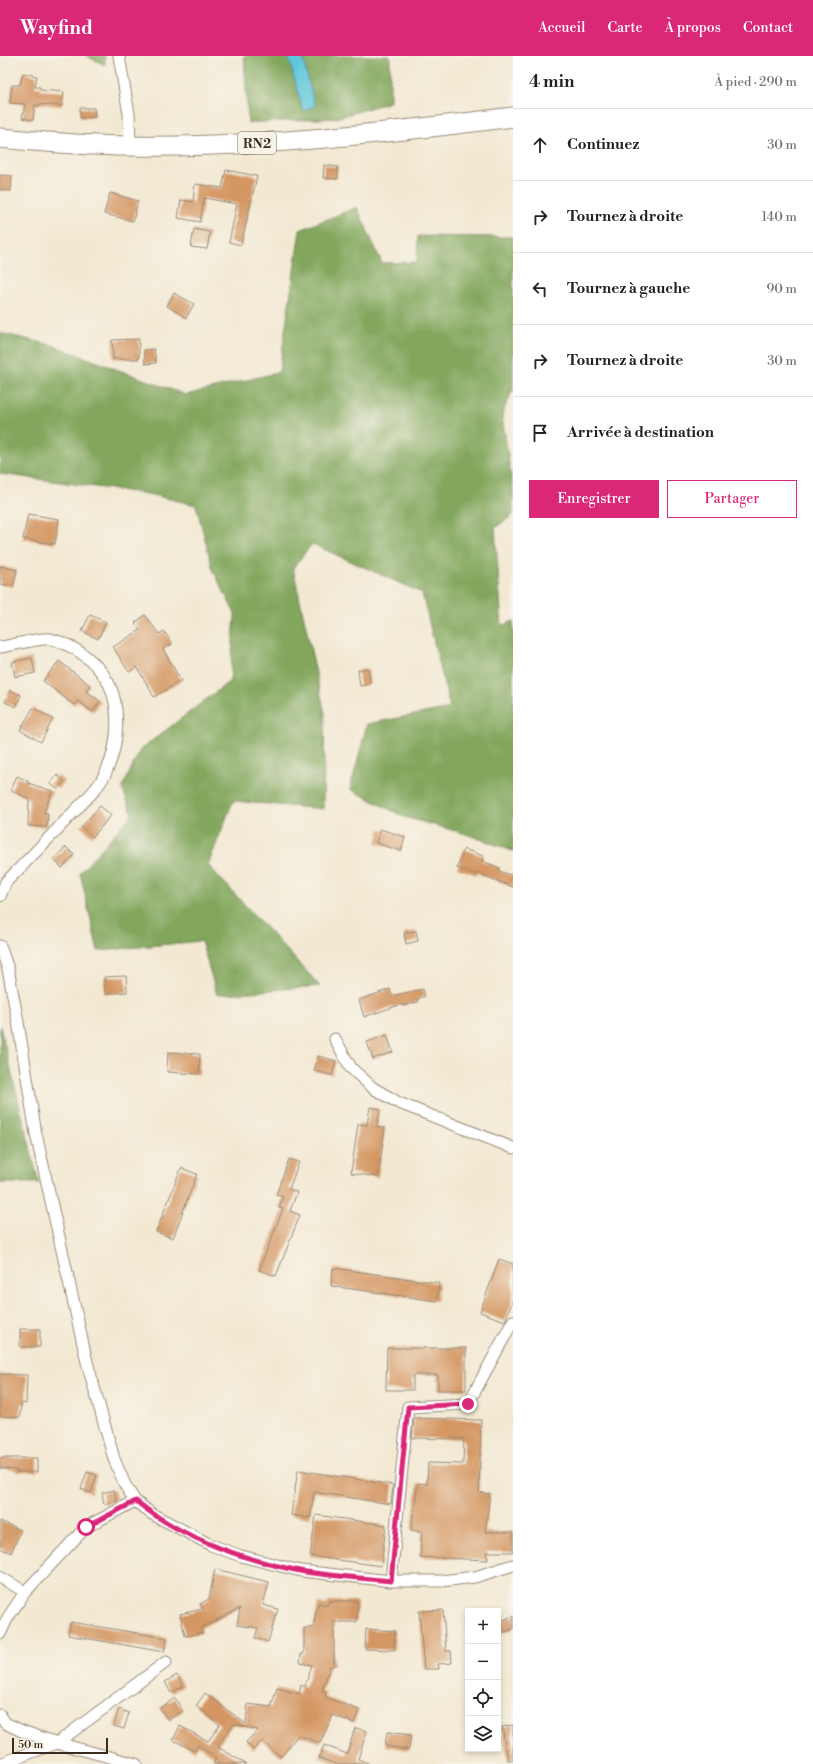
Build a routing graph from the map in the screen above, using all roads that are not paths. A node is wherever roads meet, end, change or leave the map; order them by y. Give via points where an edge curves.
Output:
1 (119, 56) edge
2 (513, 117) edge
3 (0, 138) edge
4 (130, 146) junction
5 (0, 647) edge
6 (0, 896) edge
7 (0, 946) edge
8 (335, 1039) dead end
9 (513, 1148) edge
10 (513, 1320) edge
11 (136, 1501) junction
12 (513, 1565) edge
13 (0, 1577) edge
14 (391, 1581) junction
15 (25, 1592) junction
16 (0, 1634) edge
17 (166, 1662) dead end
18 (0, 1715) edge
19 (57, 1743) junction
20 (0, 1764) edge
21 (136, 1764) edge

1 - 4 street via 129,114
2 - 4 highway, RN2 via 287,141
3 - 4 highway, RN2 via 78,145
5 - 6 street via 49,639 77,649 109,684 115,701 116,727 114,748 107,770 93,792 6,882
7 - 11 street via 8,969 36,1134 87,1362 114,1459 125,1485
8 - 9 street via 351,1068 373,1088 398,1103
10 - 14 street via 468,1404 408,1407
11 - 14 street via 152,1514 184,1532 241,1556 301,1571
11 - 15 street via 86,1527
12 - 14 street via 475,1577 441,1581
13 - 15 street
15 - 16 street
17 - 19 street
18 - 19 street via 5,1723
19 - 20 street
19 - 21 street

